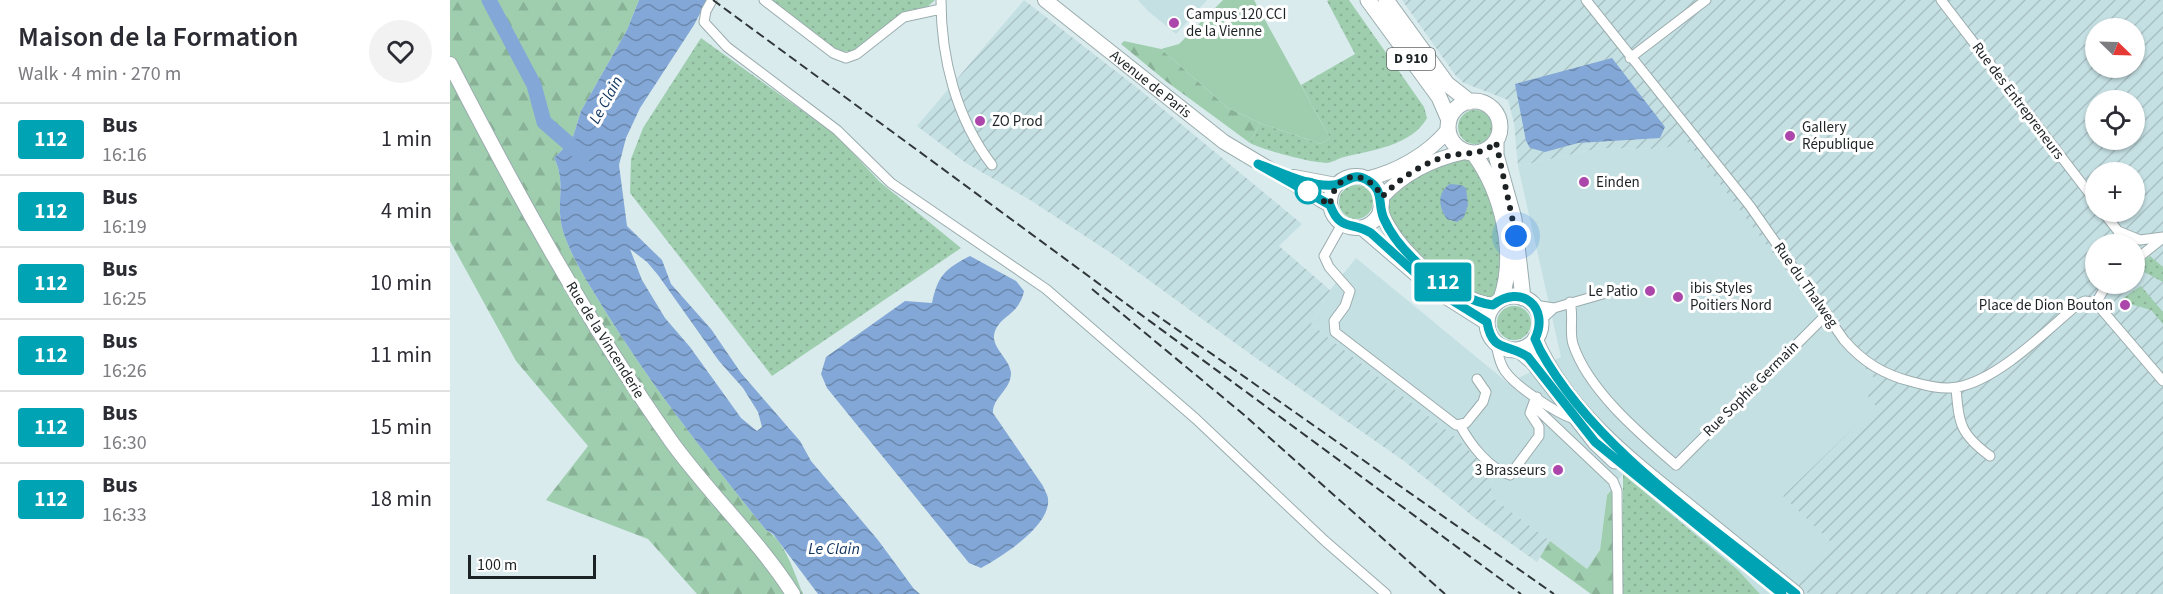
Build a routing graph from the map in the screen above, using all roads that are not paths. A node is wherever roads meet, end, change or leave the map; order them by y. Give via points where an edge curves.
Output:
1 (712, 0) edge
2 (764, 0) edge
3 (1045, 0) edge
4 (1368, 0) edge
5 (1386, 0) edge
6 (1586, 0) edge
7 (1706, 0) edge
8 (1941, 0) edge
9 (941, 4) edge
10 (1630, 58) junction
11 (450, 64) edge
12 (1470, 102) junction
13 (1449, 125) junction
14 (1496, 142) junction
15 (1469, 153) junction
16 (1258, 164) junction
17 (992, 165) dead end
18 (1366, 179) junction
19 (1336, 185) junction
20 (2085, 188) edge
21 (1381, 204) junction
22 (1330, 205) junction
23 (2111, 222) edge
24 (1342, 224) junction
25 (1362, 228) junction
26 (2118, 231) junction
27 (2119, 234) edge
28 (2163, 237) edge
29 (2145, 252) edge
30 (1613, 291) dead end
31 (2101, 294) edge
32 (1528, 301) junction
33 (1497, 302) junction
34 (1570, 302) junction
35 (2096, 303) junction
36 (1554, 308) junction
37 (1827, 314) junction
38 (1540, 321) junction
39 (1487, 322) junction
40 (1535, 339) junction
41 (1496, 344) junction
42 (1519, 351) junction
43 (1478, 379) dead end
44 (2163, 381) edge
45 (1956, 388) junction
46 (1535, 399) junction
47 (1574, 418) junction
48 (1460, 425) junction
49 (1990, 456) dead end
50 (793, 594) edge
51 (1386, 594) edge
52 (1618, 594) edge
53 (1782, 594) edge
54 (1796, 594) edge

1 - 51 street via 704,22 727,47 837,130 891,183 1046,289 1196,418
2 - 9 street via 846,58 858,54 904,17
3 - 16 main road, Avenue de Paris via 1224,142
4 - 13 main road, D 910 via 1439,97
5 - 12 main road, D 910 via 1447,84
6 - 10 street, Rue du Thalweg
7 - 10 street
8 - 20 street, Rue des Entrepreneurs
9 - 17 street via 944,51 951,79 971,131
10 - 37 street, Rue du Thalweg via 1750,206
11 - 50 main road, Rue de la Vincenderie via 544,242 625,373 696,475 776,568
12 - 13 main road via 1457,108
12 - 14 main road via 1485,103 1496,113 1500,128
13 - 15 main road via 1453,143
13 - 18 main road via 1437,142 1406,163
14 - 15 main road via 1490,148
14 - 32 main road
15 - 21 main road via 1427,164 1400,181
15 - 33 main road via 1493,187 1504,228 1507,283
16 - 19 main road, Avenue de Paris via 1304,180
16 - 22 main road, Avenue de Paris
18 - 19 main road via 1345,178
18 - 21 main road via 1376,186
19 - 22 main road
21 - 25 main road via 1374,222
21 - 33 main road via 1393,235 1414,260 1468,298
22 - 24 main road
23 - 26 street
24 - 25 main road
24 - 48 street via 1324,256 1350,291 1346,306 1334,321 1335,332
25 - 39 main road via 1432,288
26 - 27 street
26 - 28 street via 2140,240
28 - 29 street
30 - 34 street
31 - 35 street
32 - 33 main road via 1513,296
32 - 36 street
32 - 38 main road
33 - 39 main road
34 - 36 street
34 - 37 street, Rue Sophie Germain via 1574,314 1573,344 1592,378 1635,429 1676,465
35 - 44 street
35 - 45 street, Rue du Thalweg via 2078,304 1993,372
36 - 38 street
37 - 45 street, Rue du Thalweg via 1857,355 1874,367 1900,379
38 - 40 main road
39 - 41 main road
40 - 42 main road
40 - 54 main road via 1581,409 1614,446
41 - 42 main road
41 - 46 street via 1505,372
42 - 47 main road via 1533,362
43 - 48 street via 1486,396 1466,423
45 - 49 street via 1958,417 1965,437
46 - 47 street
46 - 48 street via 1530,413 1539,427 1539,436 1510,475 1499,472
46 - 52 street via 1540,412 1613,481 1618,510
47 - 53 main road via 1620,465

